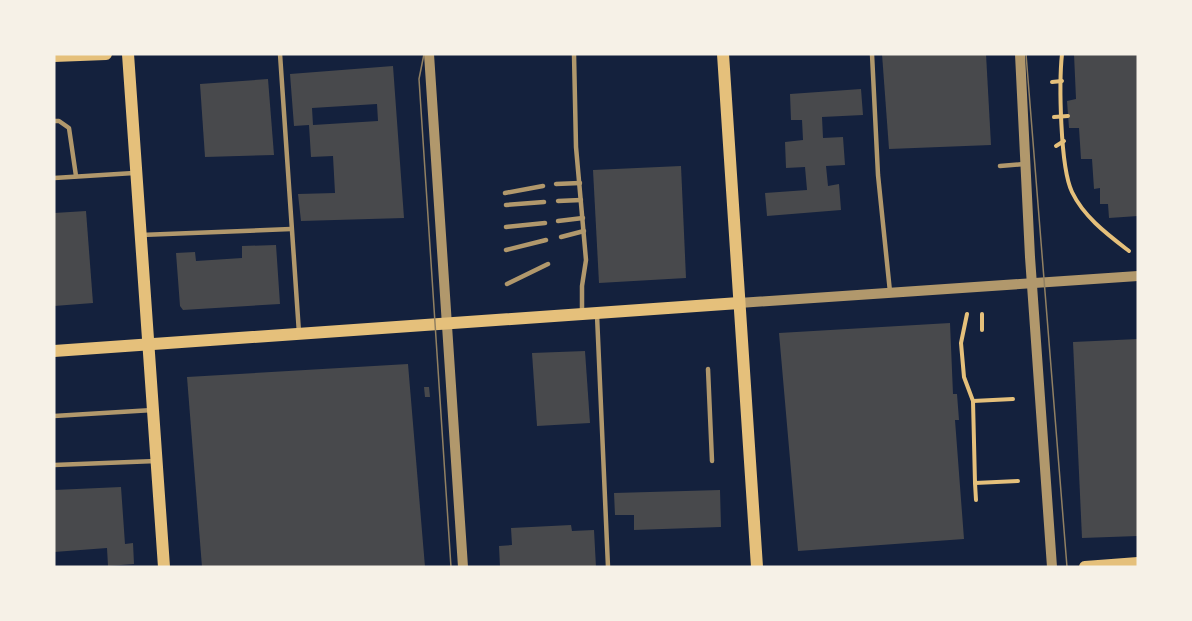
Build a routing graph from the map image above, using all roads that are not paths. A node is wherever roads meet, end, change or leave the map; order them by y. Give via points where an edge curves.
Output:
1 (106, 54) edge
2 (128, 54) edge
3 (279, 54) edge
4 (429, 54) edge
5 (574, 54) edge
6 (723, 54) edge
7 (872, 54) edge
8 (1020, 54) edge
9 (54, 56) edge
10 (54, 121) edge
11 (1025, 164) junction
12 (1000, 166) dead end
13 (136, 173) junction
14 (76, 176) junction
15 (54, 178) edge
16 (580, 183) junction
17 (556, 184) dead end
18 (543, 186) dead end
19 (505, 193) dead end
20 (581, 200) junction
21 (558, 201) dead end
22 (544, 202) dead end
23 (506, 205) dead end
24 (583, 218) junction
25 (558, 221) dead end
26 (545, 223) dead end
27 (506, 227) dead end
28 (291, 229) junction
29 (584, 231) junction
30 (141, 235) junction
31 (561, 237) dead end
32 (546, 240) dead end
33 (506, 250) dead end
34 (548, 264) dead end
35 (1138, 276) edge
36 (1031, 282) junction
37 (507, 284) dead end
38 (890, 292) junction
39 (740, 303) junction
40 (597, 314) junction
41 (582, 315) junction
42 (445, 325) junction
43 (300, 335) junction
44 (148, 344) junction
45 (54, 351) edge
46 (708, 369) dead end
47 (153, 410) junction
48 (54, 416) edge
49 (156, 461) junction
50 (712, 461) dead end
51 (54, 465) edge
52 (1138, 563) edge
53 (164, 567) edge
54 (463, 567) edge
55 (608, 567) edge
56 (757, 567) edge
57 (1052, 567) edge
58 (1085, 567) edge

1 - 9 main road
2 - 13 main road
3 - 28 lane
4 - 42 street
5 - 16 lane
6 - 39 main road
7 - 38 lane via 878,175
8 - 11 street
10 - 14 lane via 69,128
11 - 12 lane
11 - 36 street
13 - 14 lane
13 - 30 main road
14 - 15 lane
16 - 17 lane
16 - 20 lane
18 - 19 lane
20 - 21 lane
20 - 24 lane
22 - 23 lane
24 - 25 lane
24 - 29 lane
26 - 27 lane
28 - 30 lane
28 - 43 lane
29 - 31 lane
29 - 41 lane
30 - 44 main road
32 - 33 lane
34 - 37 lane
35 - 36 street
36 - 38 street
36 - 57 street
38 - 39 street
39 - 40 main road
39 - 56 main road
40 - 41 main road
40 - 55 lane
41 - 42 main road
42 - 43 main road
42 - 54 street
43 - 44 main road
44 - 45 main road
44 - 47 main road
46 - 50 lane
47 - 48 lane
47 - 49 main road
49 - 51 lane
49 - 53 main road
52 - 58 main road

